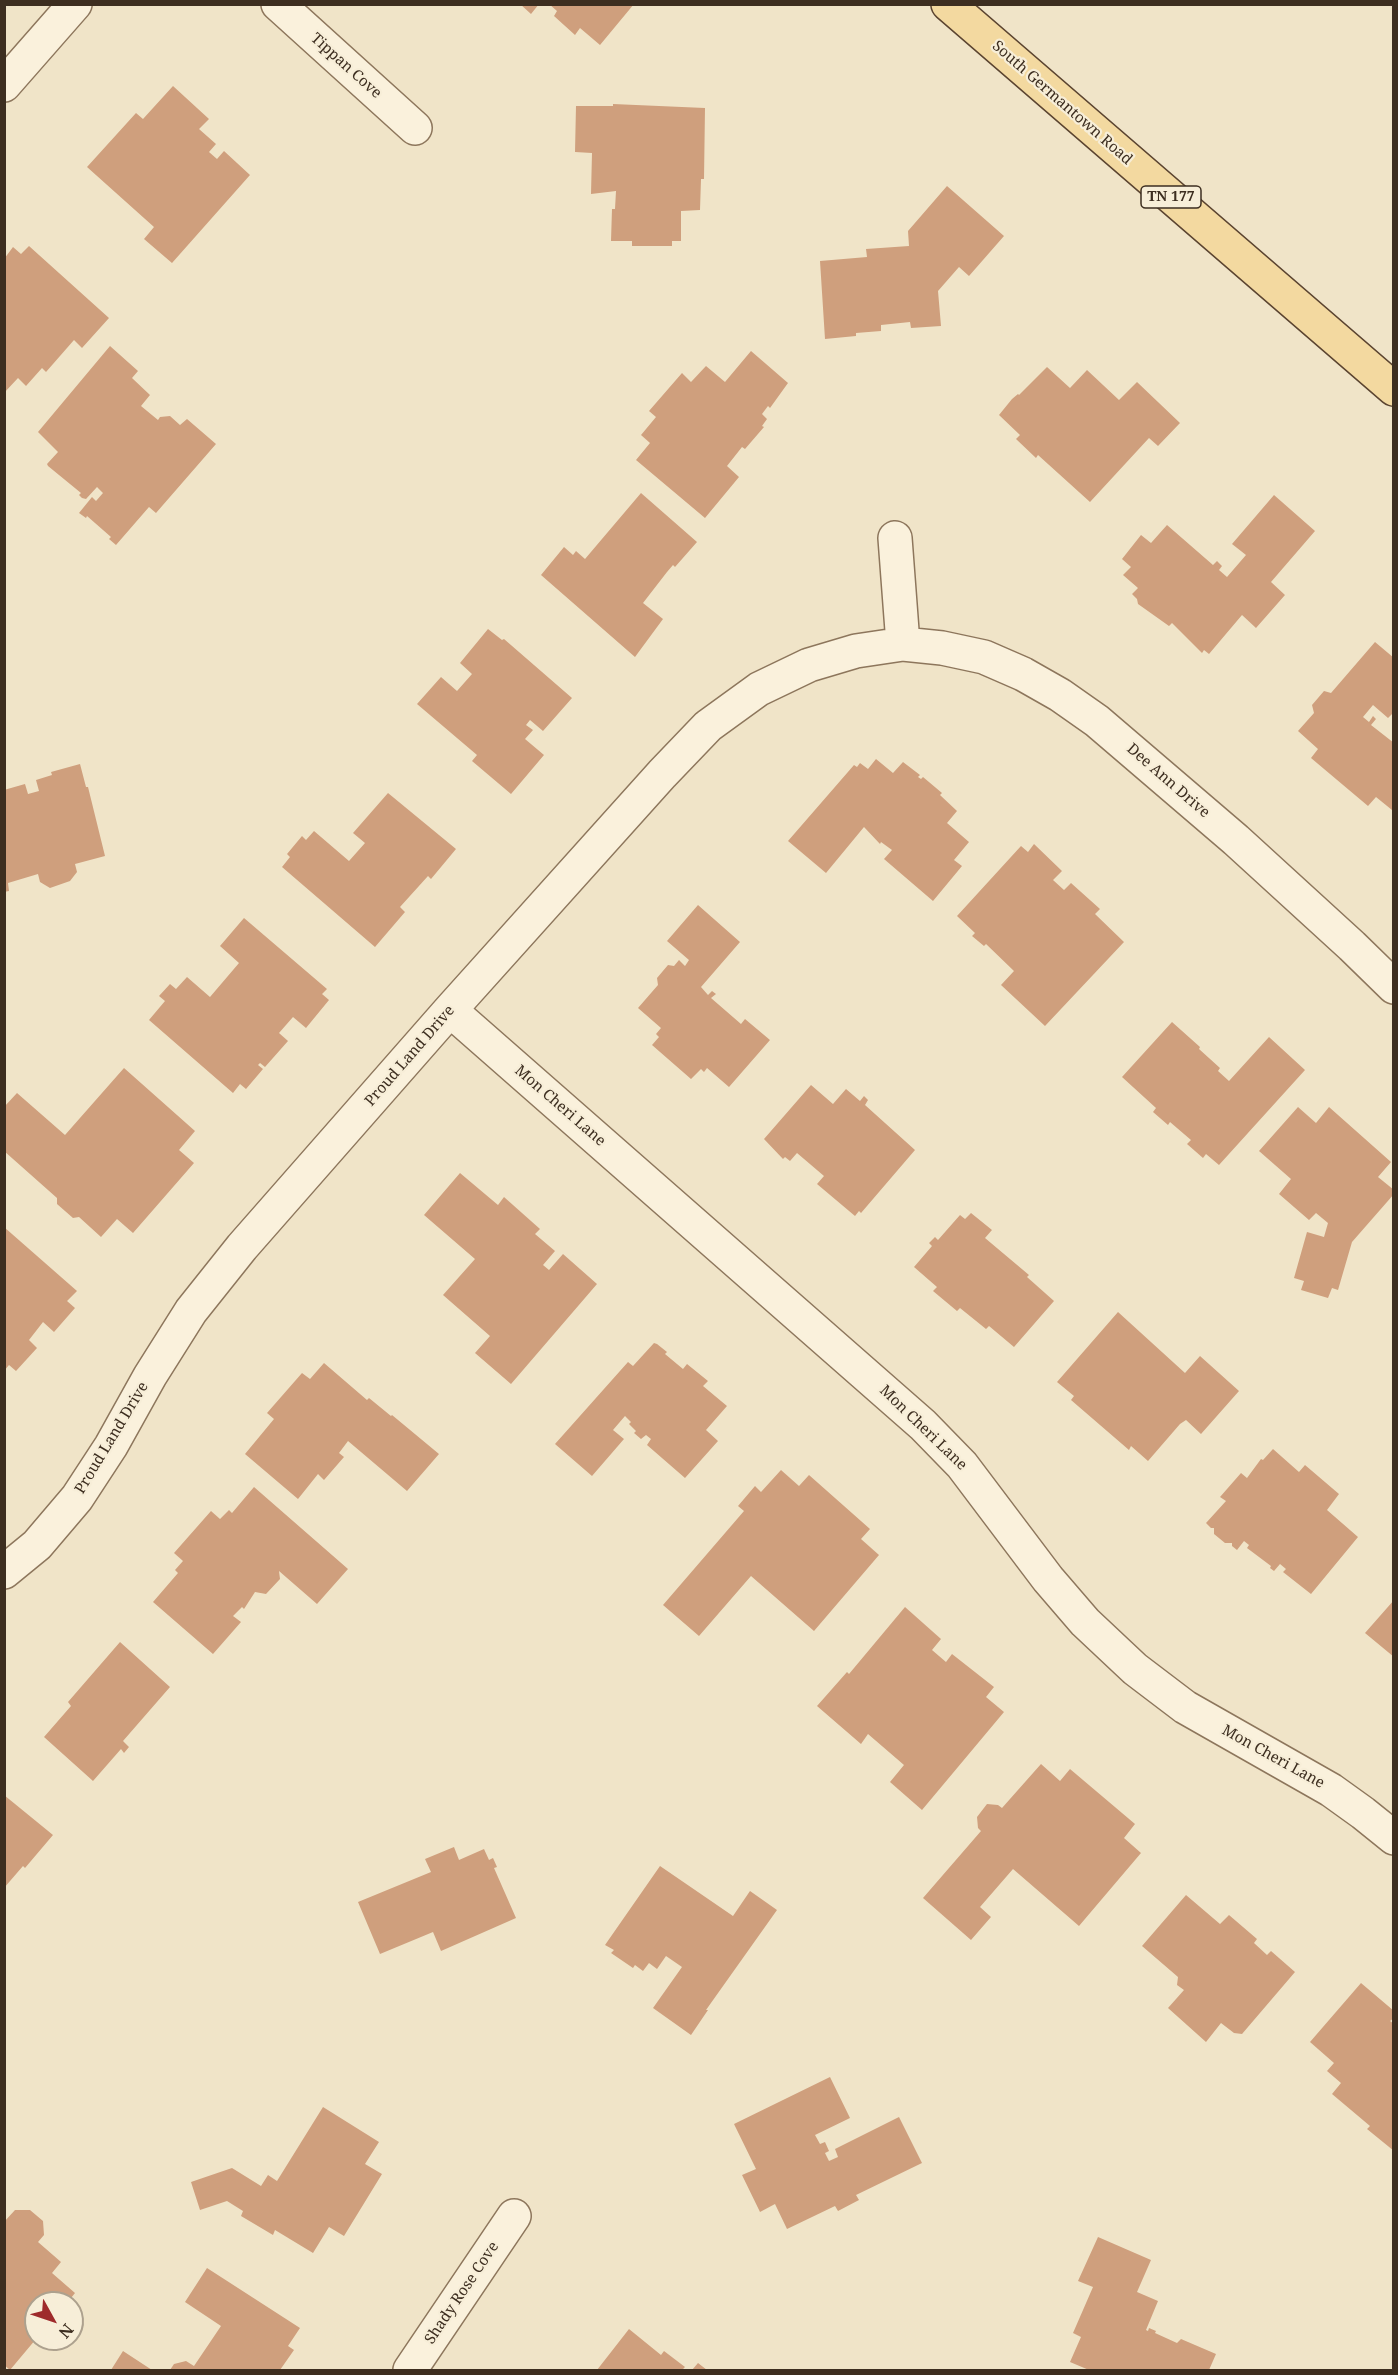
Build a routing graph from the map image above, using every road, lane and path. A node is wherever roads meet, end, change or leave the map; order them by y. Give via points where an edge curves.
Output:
1 (75, 4) edge
2 (278, 4) edge
3 (948, 4) edge
4 (4, 85) edge
5 (415, 128) dead end
6 (1394, 389) edge
7 (895, 538) dead end
8 (903, 644) junction
9 (1394, 987) edge
10 (450, 1010) junction
11 (4, 1572) edge
12 (1394, 1838) edge
13 (514, 2216) dead end
14 (410, 2370) edge

1 - 4 street
2 - 5 street, Tippan Cove
3 - 6 main road, South Germantown Road / TN 177
7 - 8 street
8 - 9 street, Dee Ann Drive via 984,657 1060,695 1097,721 1236,840
8 - 10 street, Proud Land Drive via 856,651 809,665 759,689 708,726
10 - 11 street, Proud Land Drive via 242,1247 191,1311 77,1498 36,1545
10 - 12 street, Mon Cheri Lane via 923,1425 962,1466 1085,1622 1135,1669 1185,1707 1331,1790
13 - 14 street, Shady Rose Cove

